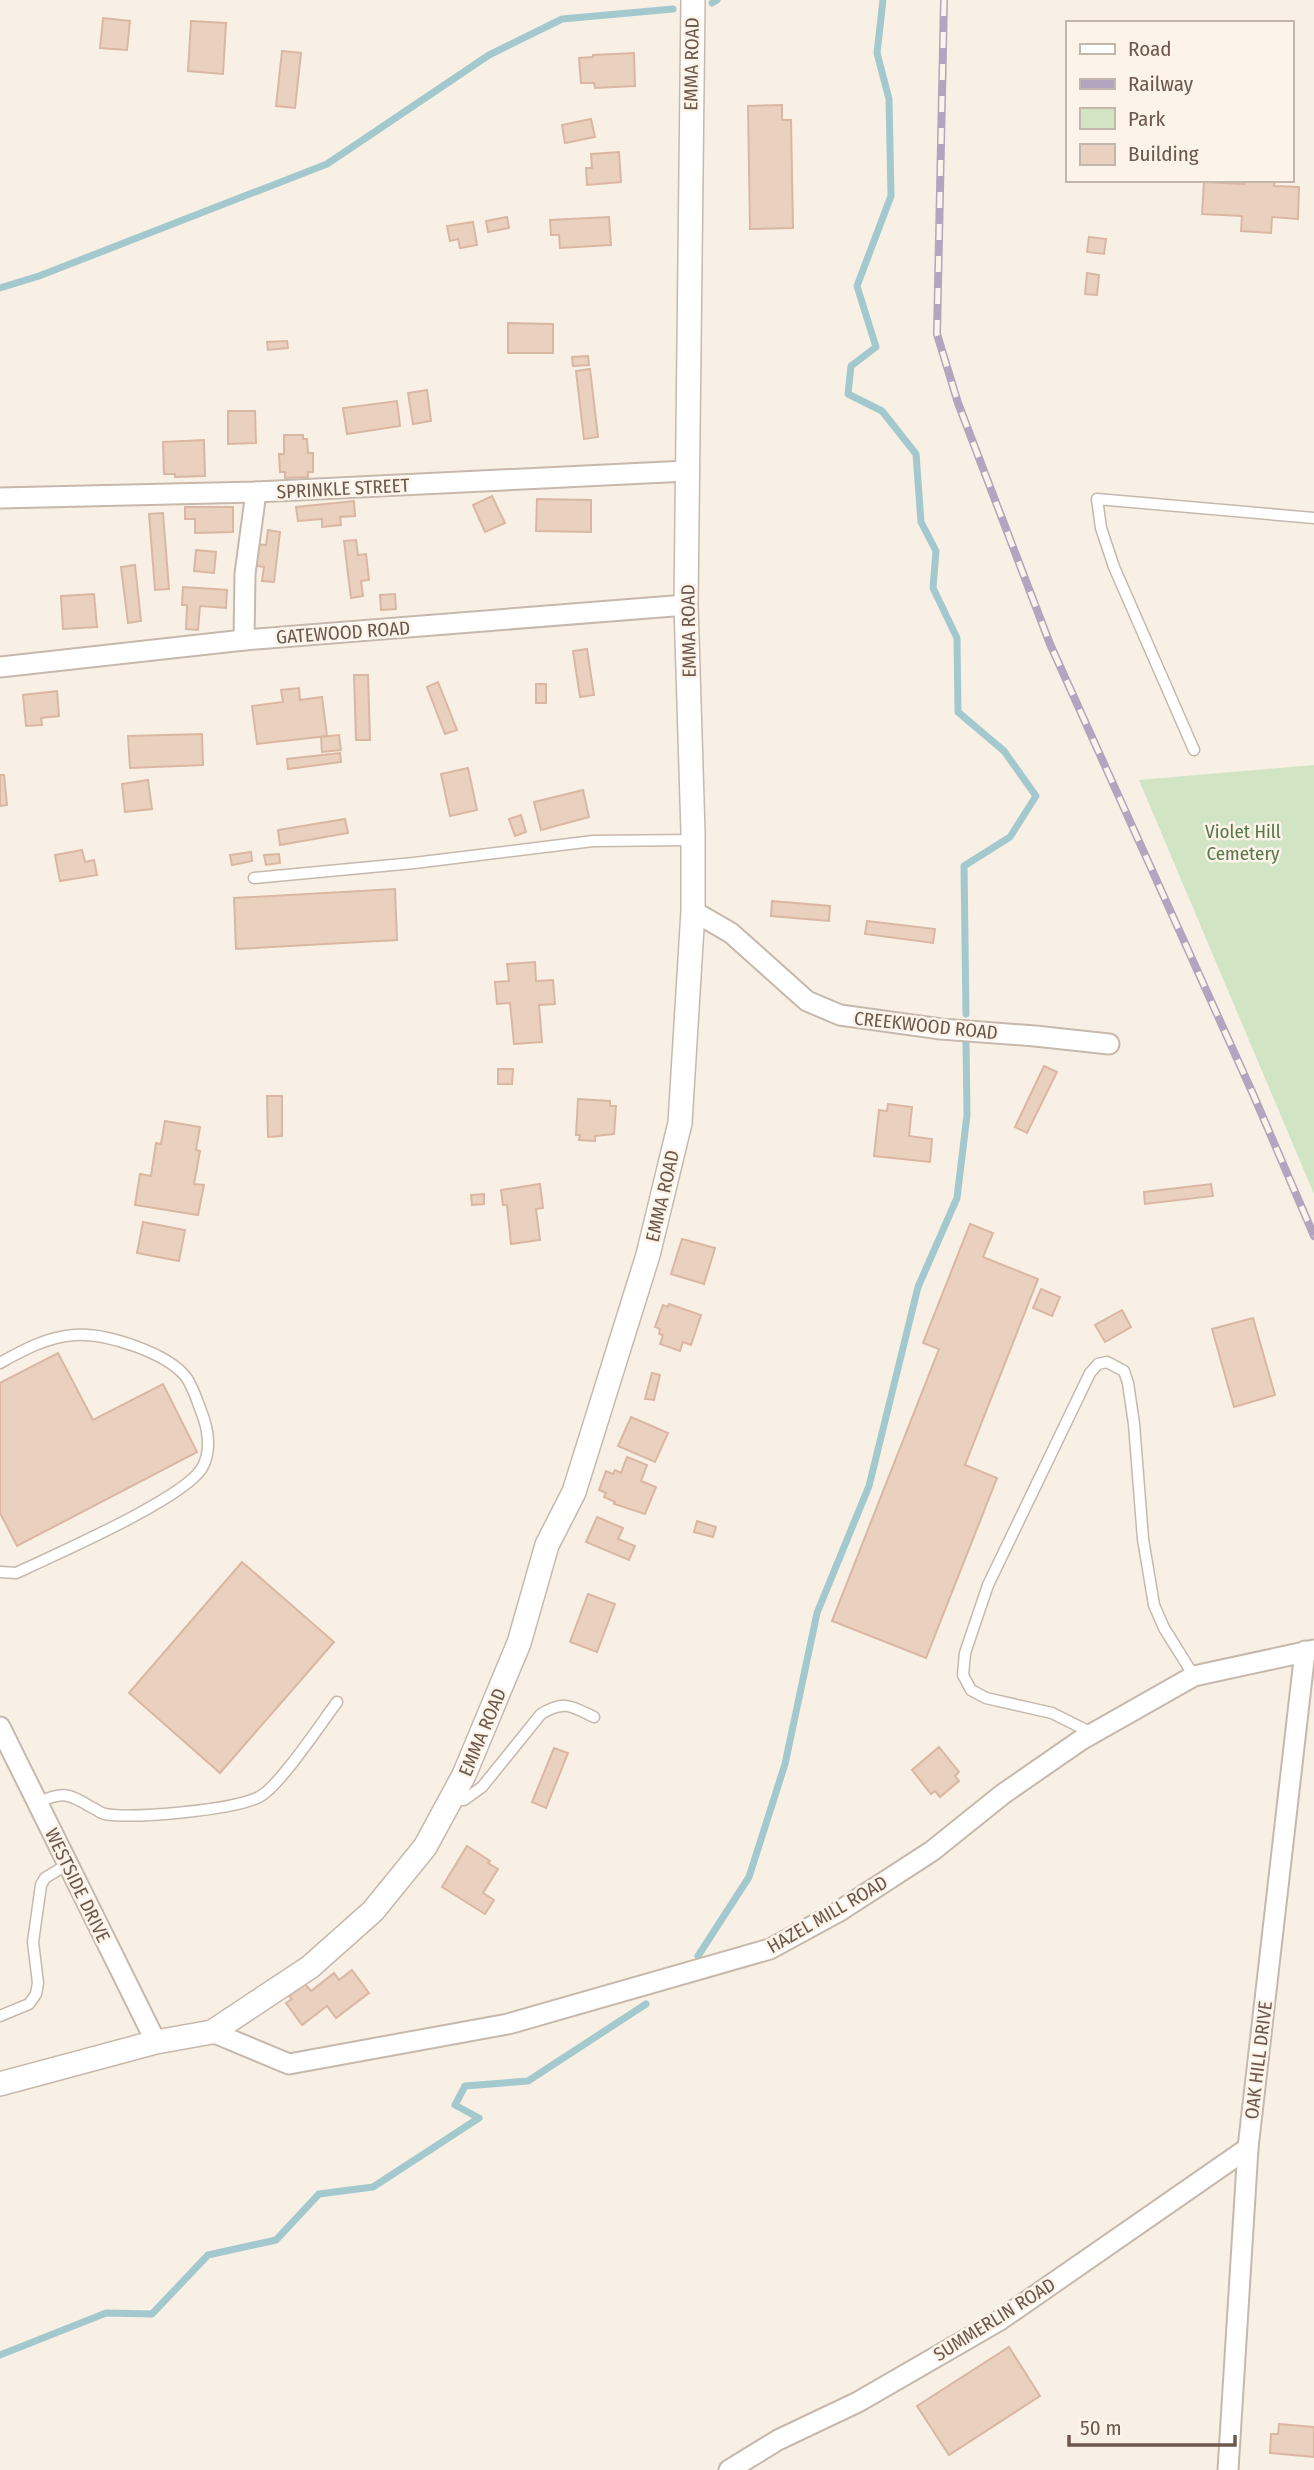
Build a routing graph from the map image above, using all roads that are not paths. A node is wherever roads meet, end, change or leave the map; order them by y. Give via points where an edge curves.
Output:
1 (693, 0) edge
2 (687, 471) junction
3 (256, 492) junction
4 (0, 498) edge
5 (1314, 518) edge
6 (686, 605) junction
7 (244, 640) junction
8 (0, 667) edge
9 (1194, 750) dead end
10 (693, 840) junction
11 (254, 878) dead end
12 (693, 911) junction
13 (1110, 1044) dead end
14 (0, 1363) edge
15 (0, 1572) edge
16 (1310, 1651) edge
17 (1194, 1676) junction
18 (337, 1702) dead end
19 (594, 1717) dead end
20 (0, 1727) edge
21 (1093, 1733) junction
22 (450, 1800) junction
23 (37, 1803) junction
24 (68, 1864) junction
25 (0, 2016) edge
26 (212, 2032) junction
27 (156, 2042) junction
28 (0, 2084) edge
29 (1248, 2148) junction
30 (729, 2470) edge
31 (1228, 2470) edge

1 - 2 street, EMMA ROAD
2 - 3 street, SPRINKLE STREET
2 - 6 street, EMMA ROAD
3 - 4 street, SPRINKLE STREET
3 - 7 street via 245,574
5 - 9 lane via 1097,499 1114,567
6 - 7 street, GATEWOOD ROAD
6 - 10 street, EMMA ROAD
7 - 8 street, GATEWOOD ROAD
10 - 11 lane via 593,841
10 - 12 street, EMMA ROAD
12 - 13 street, CREEKWOOD ROAD via 731,933 807,1001 840,1015
12 - 22 street, EMMA ROAD via 680,1123 648,1255 575,1492 547,1545 519,1643
14 - 15 lane via 25,1348 76,1334 157,1354 188,1380 205,1420 209,1446 202,1468 182,1487 27,1568
16 - 17 street, HAZEL MILL ROAD
16 - 29 street, OAK HILL DRIVE
17 - 21 street, HAZEL MILL ROAD
17 - 21 lane via 1154,1605 1128,1383 1124,1371 1107,1362 1098,1364 988,1585 965,1653 963,1675 971,1690 986,1698 1052,1713
18 - 23 lane via 260,1797 190,1812 123,1815 102,1813 67,1794
19 - 22 lane via 569,1705 541,1714 482,1787 464,1800
20 - 23 street, WESTSIDE DRIVE
21 - 26 street, HAZEL MILL ROAD via 1003,1794 932,1851 838,1913 770,1949 508,2024 289,2064
22 - 26 street, EMMA ROAD via 425,1847 373,1911 310,1967
23 - 24 street, WESTSIDE DRIVE
24 - 25 lane via 41,1885 33,1942 36,1994 29,2004
24 - 27 street, WESTSIDE DRIVE
26 - 27 street, EMMA ROAD
27 - 28 street, EMMA ROAD
29 - 30 street, SUMMERLIN ROAD via 1000,2320
29 - 31 street, OAK HILL DRIVE

